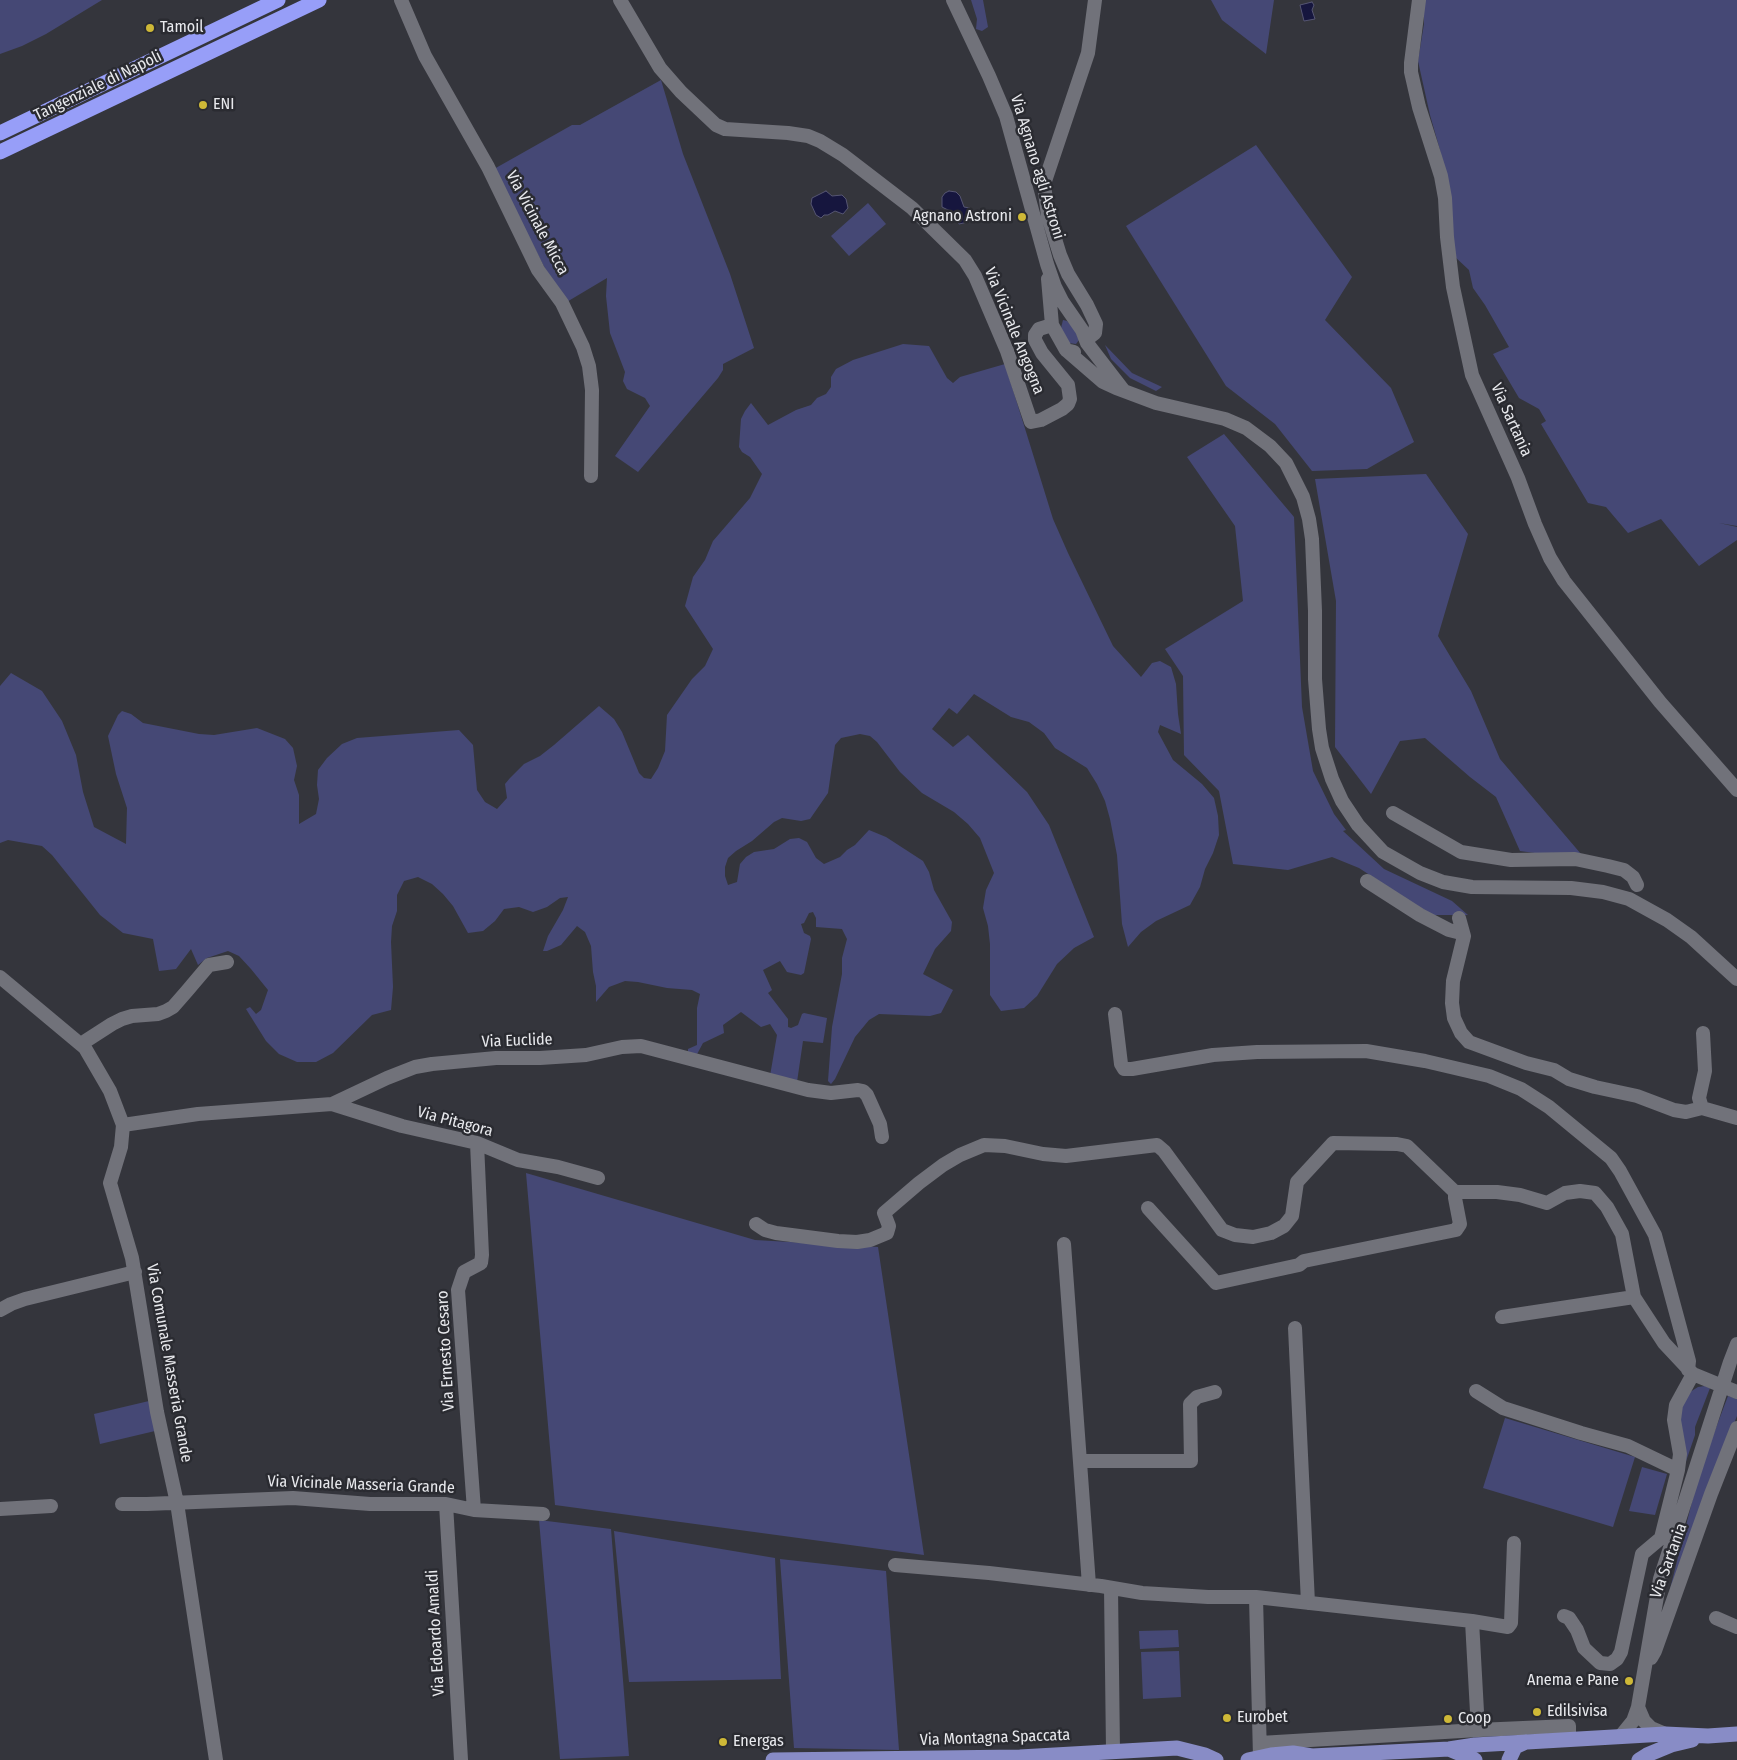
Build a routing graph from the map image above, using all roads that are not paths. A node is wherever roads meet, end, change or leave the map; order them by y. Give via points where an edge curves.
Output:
1 (278, 0) edge
2 (319, 0) edge
3 (401, 0) edge
4 (620, 0) edge
5 (954, 0) edge
6 (1095, 0) edge
7 (1418, 0) edge
8 (0, 133) edge
9 (0, 152) edge
10 (1047, 264) junction
11 (1073, 319) junction
12 (1053, 326) junction
13 (1085, 338) junction
14 (1066, 350) junction
15 (1124, 391) junction
16 (591, 476) dead end
17 (1737, 790) edge
18 (1393, 813) dead end
19 (1367, 881) dead end
20 (1637, 885) junction
21 (1624, 898) junction
22 (1642, 906) junction
23 (1459, 918) dead end
24 (1464, 936) junction
25 (227, 962) dead end
26 (0, 977) edge
27 (1737, 979) edge
28 (1116, 1014) dead end
29 (1703, 1033) dead end
30 (81, 1044) junction
31 (332, 1104) junction
32 (1702, 1108) junction
33 (1737, 1118) edge
34 (123, 1125) junction
35 (882, 1137) dead end
36 (477, 1142) junction
37 (598, 1178) dead end
38 (1455, 1192) junction
39 (1148, 1208) dead end
40 (756, 1224) dead end
41 (1064, 1244) dead end
42 (135, 1272) junction
43 (1634, 1297) junction
44 (0, 1310) edge
45 (1502, 1317) dead end
46 (1295, 1328) dead end
47 (1737, 1344) edge
48 (1695, 1375) junction
49 (1476, 1391) dead end
50 (1214, 1392) dead end
51 (1737, 1392) edge
52 (1737, 1428) edge
53 (1080, 1461) junction
54 (1678, 1470) junction
55 (177, 1503) junction
56 (122, 1504) dead end
57 (446, 1504) junction
58 (51, 1506) dead end
59 (0, 1509) edge
60 (474, 1510) junction
61 (544, 1514) dead end
62 (1514, 1543) dead end
63 (895, 1565) dead end
64 (1089, 1585) junction
65 (1111, 1588) junction
66 (1256, 1597) junction
67 (1308, 1604) junction
68 (1564, 1616) dead end
69 (1716, 1618) dead end
70 (1472, 1621) junction
71 (1737, 1626) edge
72 (1645, 1667) junction
73 (1638, 1707) junction
74 (1478, 1730) junction
75 (1665, 1734) junction
76 (1737, 1734) edge
77 (1708, 1736) junction
78 (1620, 1737) junction
79 (1569, 1740) junction
80 (1526, 1742) junction
81 (1449, 1749) junction
82 (1112, 1751) junction
83 (1256, 1753) edge
84 (1306, 1758) edge
85 (216, 1760) edge
86 (462, 1760) edge
87 (772, 1760) edge
88 (1216, 1760) edge
89 (1474, 1760) edge
90 (1510, 1760) edge
91 (1634, 1760) edge
92 (1639, 1760) edge

1 - 8 highway, Tangenziale di Napoli
2 - 9 highway, Tangenziale di Napoli
3 - 16 street, Via Vicinale Micca via 425,56 488,167 538,270 562,303 583,347 592,390
4 - 12 street, Via Vicinale Angogna via 660,68 716,125 738,131 808,136 820,141 912,208 965,260 1008,351 1032,422 1062,408 1070,398 1068,385 1035,340
5 - 10 street, Via Agnano agli Astroni via 1006,116
6 - 13 street, Via Agnano agli Astroni via 1088,53 1044,184 1048,216 1060,255 1096,324 1095,334
7 - 17 street, Via Sartania via 1411,72 1441,176 1453,287 1472,375 1550,558 1564,581 1660,702
10 - 11 street
10 - 12 street
11 - 12 street, Via Vicinale Angogna via 1061,316
11 - 13 street
12 - 14 street
13 - 14 street via 1080,350
13 - 15 street
14 - 15 street via 1103,382
15 - 21 street via 1246,428 1280,456 1295,480 1303,497 1312,539 1315,679 1322,748 1342,801 1358,826 1383,852 1443,882 1472,887 1571,888
18 - 20 street via 1461,852 1511,860 1575,860 1600,864 1624,870
19 - 24 street via 1420,915
20 - 21 street
20 - 22 street
21 - 22 street
22 - 27 street via 1691,937
23 - 24 street
24 - 32 street via 1453,981 1452,1003 1454,1018 1469,1042 1554,1070 1569,1079 1637,1096 1674,1110 1686,1112
25 - 30 street via 209,965 166,1011 122,1019
26 - 30 street, Via Comunale Masseria Grande
28 - 48 street via 1120,1064 1124,1069 1222,1054 1366,1051 1489,1076 1521,1088 1611,1158 1620,1171 1655,1235
29 - 32 street via 1705,1071 1699,1098
30 - 34 street, Via Comunale Masseria Grande via 110,1091
31 - 34 street, Via Euclide via 198,1114
31 - 35 street, Via Euclide via 415,1067 496,1058 586,1055 641,1046 808,1090 831,1093 863,1090 880,1124
31 - 36 street, Via Pitagora via 402,1126
32 - 33 street
34 - 42 street, Via Comunale Masseria Grande via 110,1183
36 - 37 street, Via Pitagora via 518,1160
36 - 60 street, Via Ernesto Cesaro via 482,1255 480,1263 464,1272 458,1290
38 - 39 street via 1460,1224 1456,1230 1304,1260 1299,1265 1216,1283
38 - 40 street via 1407,1146 1333,1143 1297,1182 1292,1216 1284,1226 1253,1237 1222,1230 1157,1145 1066,1156 984,1145 960,1155 919,1183 884,1213 889,1226 886,1233 870,1240 838,1241 776,1233
38 - 43 street via 1496,1192 1547,1203 1565,1193 1595,1193 1622,1234
41 - 53 street
42 - 44 street via 25,1299
42 - 55 street, Via Comunale Masseria Grande
43 - 45 street
43 - 48 street via 1664,1343
46 - 67 street
47 - 72 street via 1660,1579
48 - 51 street
48 - 54 street via 1676,1405
49 - 54 street via 1503,1408 1628,1446
50 - 53 street via 1197,1397 1190,1404 1191,1461
52 - 72 street, Via Sartania via 1655,1651
53 - 64 street
54 - 68 street via 1661,1538 1642,1554 1617,1659 1610,1664 1600,1663 1584,1648 1577,1630
55 - 56 street, Via Vicinale Masseria Grande
55 - 57 street, Via Vicinale Masseria Grande via 278,1498 370,1504
55 - 85 street, Via Comunale Masseria Grande
57 - 60 street, Via Vicinale Masseria Grande
57 - 86 street, Via Edoardo Amaldi
58 - 59 street
60 - 61 street, Via Vicinale Masseria Grande
62 - 70 street via 1511,1623 1508,1627
63 - 64 street
64 - 65 street
65 - 66 street via 1151,1594
65 - 82 street
66 - 67 street
66 - 83 street
67 - 70 street
69 - 71 street
70 - 74 street
72 - 73 street, Via Sartania
73 - 75 street via 1651,1728
73 - 78 street, Via Sartania via 1633,1721
74 - 79 street via 1569,1726
74 - 83 street
75 - 77 main road
75 - 78 main road
76 - 77 main road
77 - 92 main road via 1672,1745
78 - 79 main road
78 - 91 main road via 1635,1750
79 - 80 main road
80 - 81 main road
80 - 90 main road via 1515,1747
81 - 84 main road
81 - 89 main road
82 - 87 main road, Via Montagna Spaccata via 1020,1757
82 - 88 main road, Via Montagna Spaccata via 1177,1748
83 - 84 main road via 1293,1753

